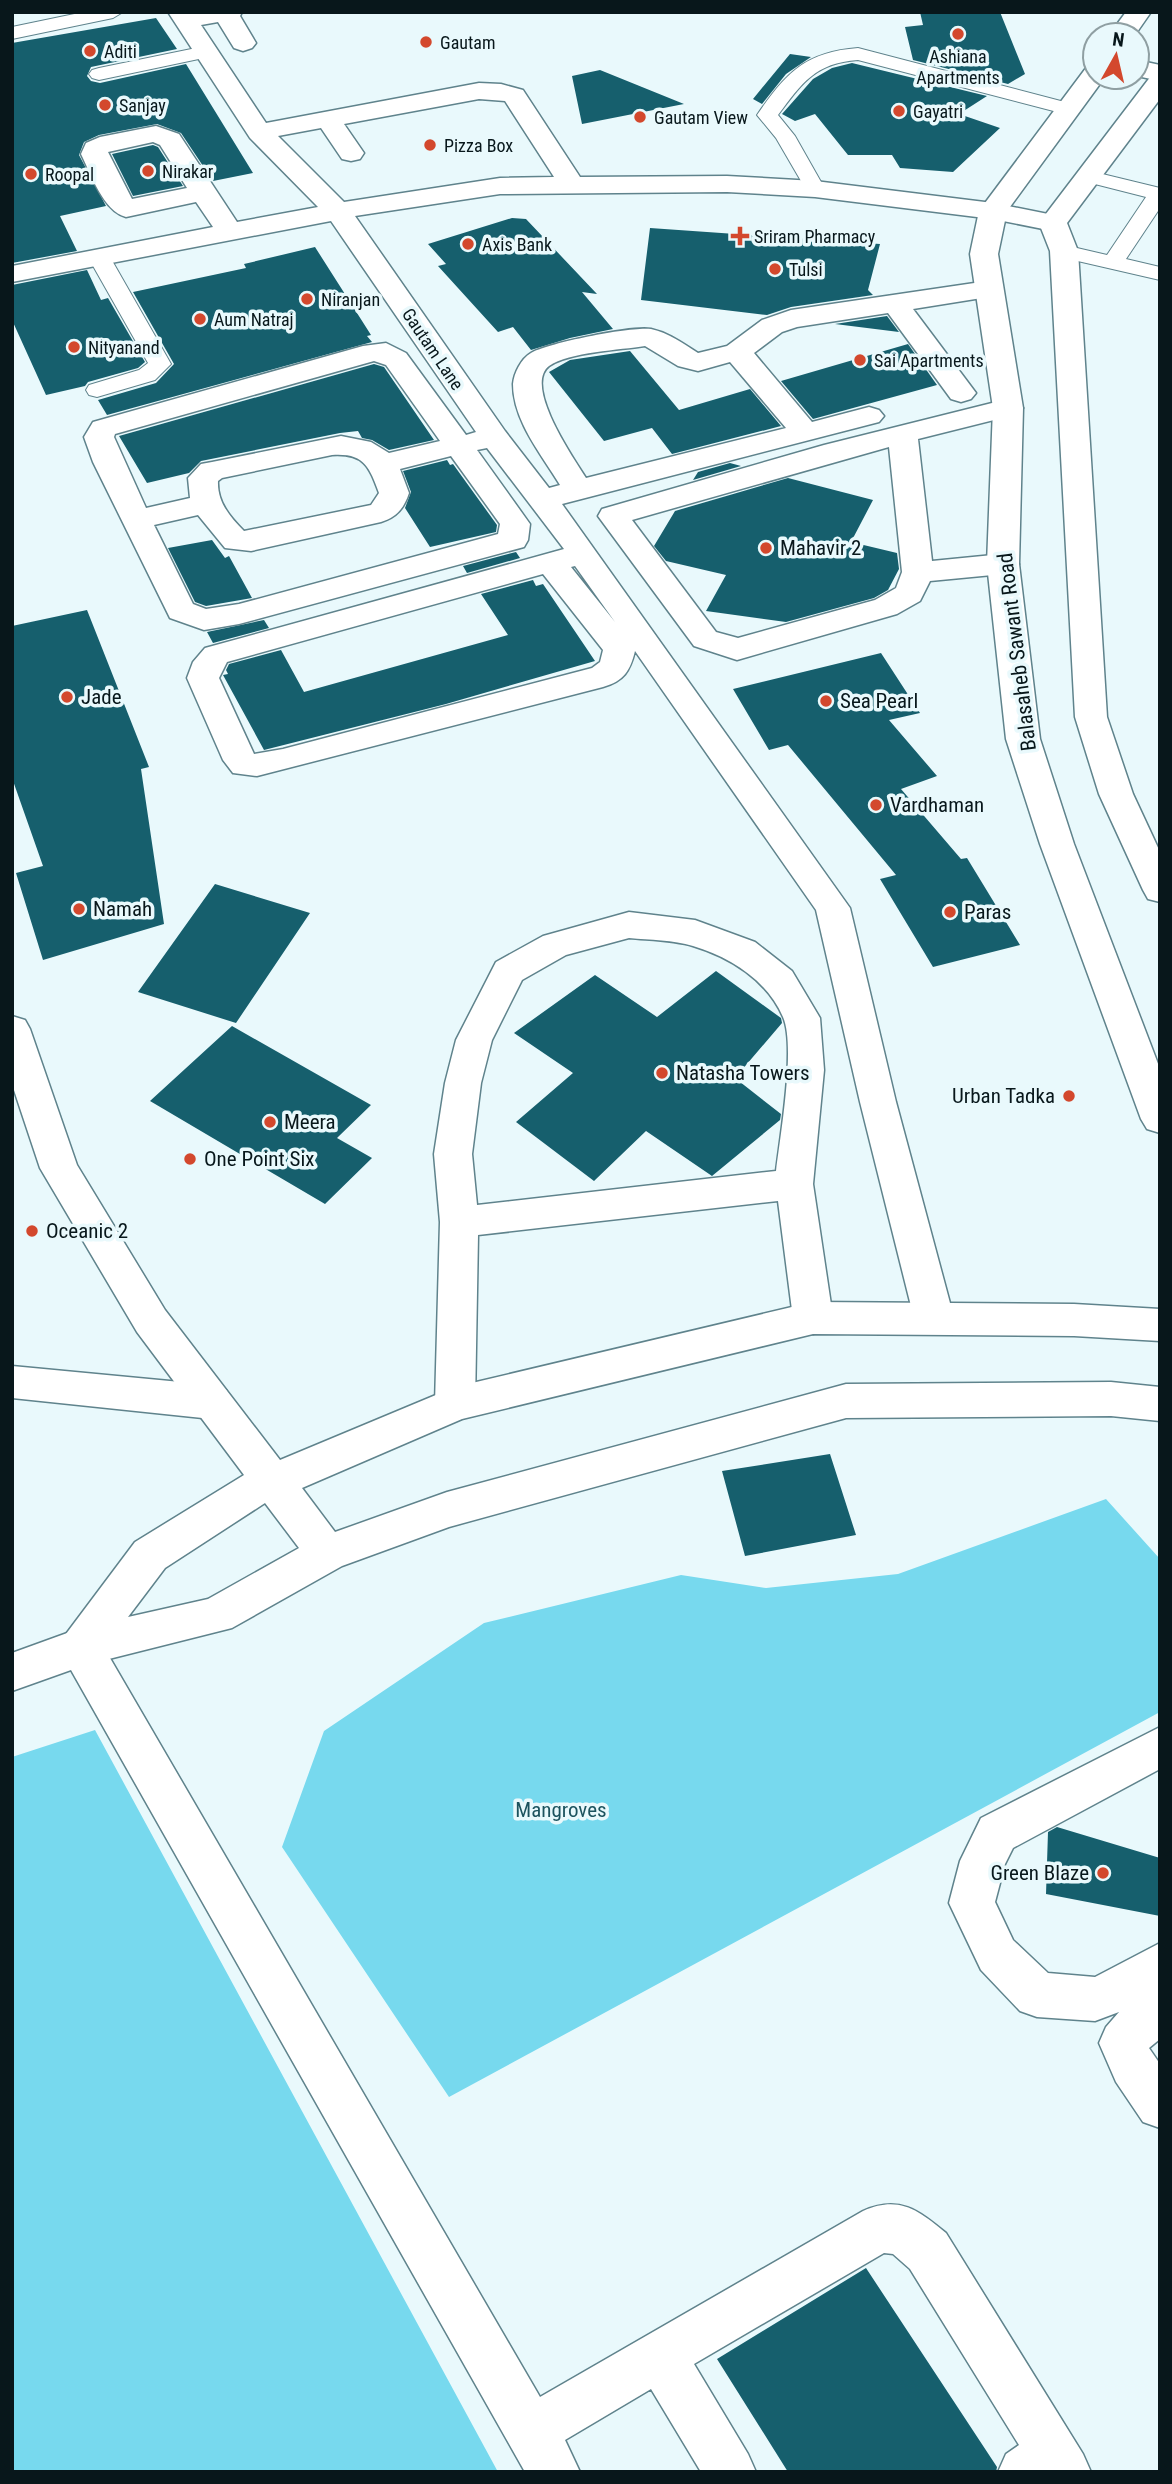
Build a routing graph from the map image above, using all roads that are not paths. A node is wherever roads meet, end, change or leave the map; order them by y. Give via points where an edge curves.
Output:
1 (113, 12) edge
2 (230, 12) edge
3 (225, 13) edge
4 (182, 16) edge
5 (12, 33) edge
6 (243, 43) dead end
7 (206, 52) junction
8 (99, 74) dead end
9 (1160, 80) edge
10 (1082, 91) edge
11 (1069, 109) junction
12 (328, 120) junction
13 (259, 132) junction
14 (351, 153) dead end
15 (1090, 177) junction
16 (572, 186) junction
17 (815, 189) junction
18 (204, 192) dead end
19 (338, 211) junction
20 (993, 211) junction
21 (229, 231) junction
22 (1059, 237) junction
23 (99, 257) junction
24 (1113, 262) junction
25 (12, 274) edge
26 (1160, 274) edge
27 (988, 289) junction
28 (894, 302) junction
29 (737, 352) junction
30 (97, 390) dead end
31 (961, 393) junction
32 (1006, 396) junction
33 (804, 431) junction
34 (903, 435) junction
35 (494, 437) junction
36 (458, 446) junction
37 (383, 464) junction
38 (578, 490) junction
39 (542, 499) junction
40 (207, 505) junction
41 (613, 516) junction
42 (138, 519) junction
43 (566, 549) junction
44 (1003, 564) junction
45 (918, 572) junction
46 (1160, 890) edge
47 (12, 1029) edge
48 (1160, 1119) edge
49 (794, 1184) junction
50 (459, 1222) junction
51 (813, 1318) junction
52 (934, 1318) junction
53 (1160, 1325) edge
54 (12, 1382) edge
55 (212, 1402) junction
56 (455, 1404) junction
57 (1160, 1404) edge
58 (273, 1482) junction
59 (327, 1553) junction
60 (81, 1647) junction
61 (12, 1672) edge
62 (1160, 1747) edge
63 (1160, 1965) edge
64 (1160, 2013) edge
65 (1160, 2105) edge
66 (660, 2356) junction
67 (543, 2452) edge
68 (1047, 2465) edge
69 (730, 2472) edge

1 - 5 lane
2 - 3 street
3 - 4 street
3 - 6 street
4 - 7 street, Gautam Lane
7 - 8 lane
7 - 13 street, Gautam Lane
9 - 15 street
10 - 11 street, Balasaheb Sawant Road
11 - 17 lane via 859,54 835,54 804,68 767,115 785,136
11 - 20 street, Balasaheb Sawant Road
12 - 13 street
12 - 14 street
12 - 16 street via 479,91 501,92 514,96
13 - 19 street, Gautam Lane
15 - 22 street
15 - 24 lane via 1159,194
16 - 17 street via 727,184
16 - 19 street via 500,186
17 - 20 street
18 - 21 street
19 - 21 street
19 - 35 street, Gautam Lane
20 - 22 street
20 - 27 street, Balasaheb Sawant Road via 984,254
21 - 23 street
22 - 24 lane
22 - 46 street via 1091,717 1116,794
23 - 25 street
23 - 30 lane via 160,364 147,375
24 - 26 lane
27 - 28 street
27 - 32 street, Balasaheb Sawant Road
28 - 29 street via 791,319 772,326
28 - 31 street
29 - 33 street
29 - 38 street via 698,362 647,337 559,351 539,360 528,384 533,414
31 - 32 street
31 - 33 street
32 - 34 street
32 - 44 street, Balasaheb Sawant Road
33 - 38 street
34 - 41 street
34 - 45 street
35 - 36 street
35 - 39 street, Gautam Lane
36 - 37 street
36 - 42 street via 396,359 386,352 373,352 103,428 99,437 108,462
36 - 42 street via 516,524 513,540 239,614 204,620 181,611
37 - 40 street via 364,448 350,445 212,471 203,478
37 - 40 street via 394,493 381,512 236,541
38 - 39 street
39 - 43 street, Gautam Lane
40 - 42 street
41 - 43 street
41 - 45 street via 705,639 737,649 886,607 909,594
43 - 43 street via 216,655 203,678 240,760 245,765 283,760 603,676 615,667 619,649
43 - 52 street, Gautam Lane via 682,692 833,908
44 - 45 street
44 - 48 street, Balasaheb Sawant Road via 1023,738 1057,844
47 - 55 street via 59,1168 151,1321
49 - 50 street
49 - 50 street via 806,1069 802,1018 779,980 743,951 695,933 629,925 555,945 509,971 474,1040 463,1083 453,1154
49 - 51 street
50 - 56 street
51 - 52 street
51 - 56 street
52 - 53 street
54 - 55 street
55 - 58 street
56 - 58 street
57 - 59 street via 1111,1399 846,1401 447,1510
58 - 59 street
58 - 60 street via 150,1555
59 - 60 street via 217,1615
60 - 61 street
60 - 67 street
62 - 63 street via 997,1833 983,1861 972,1903 997,1955 1037,1995 1096,1999
64 - 65 street via 1137,2026 1123,2043
66 - 67 street
66 - 68 street via 880,2228 903,2230 929,2251
66 - 69 street

